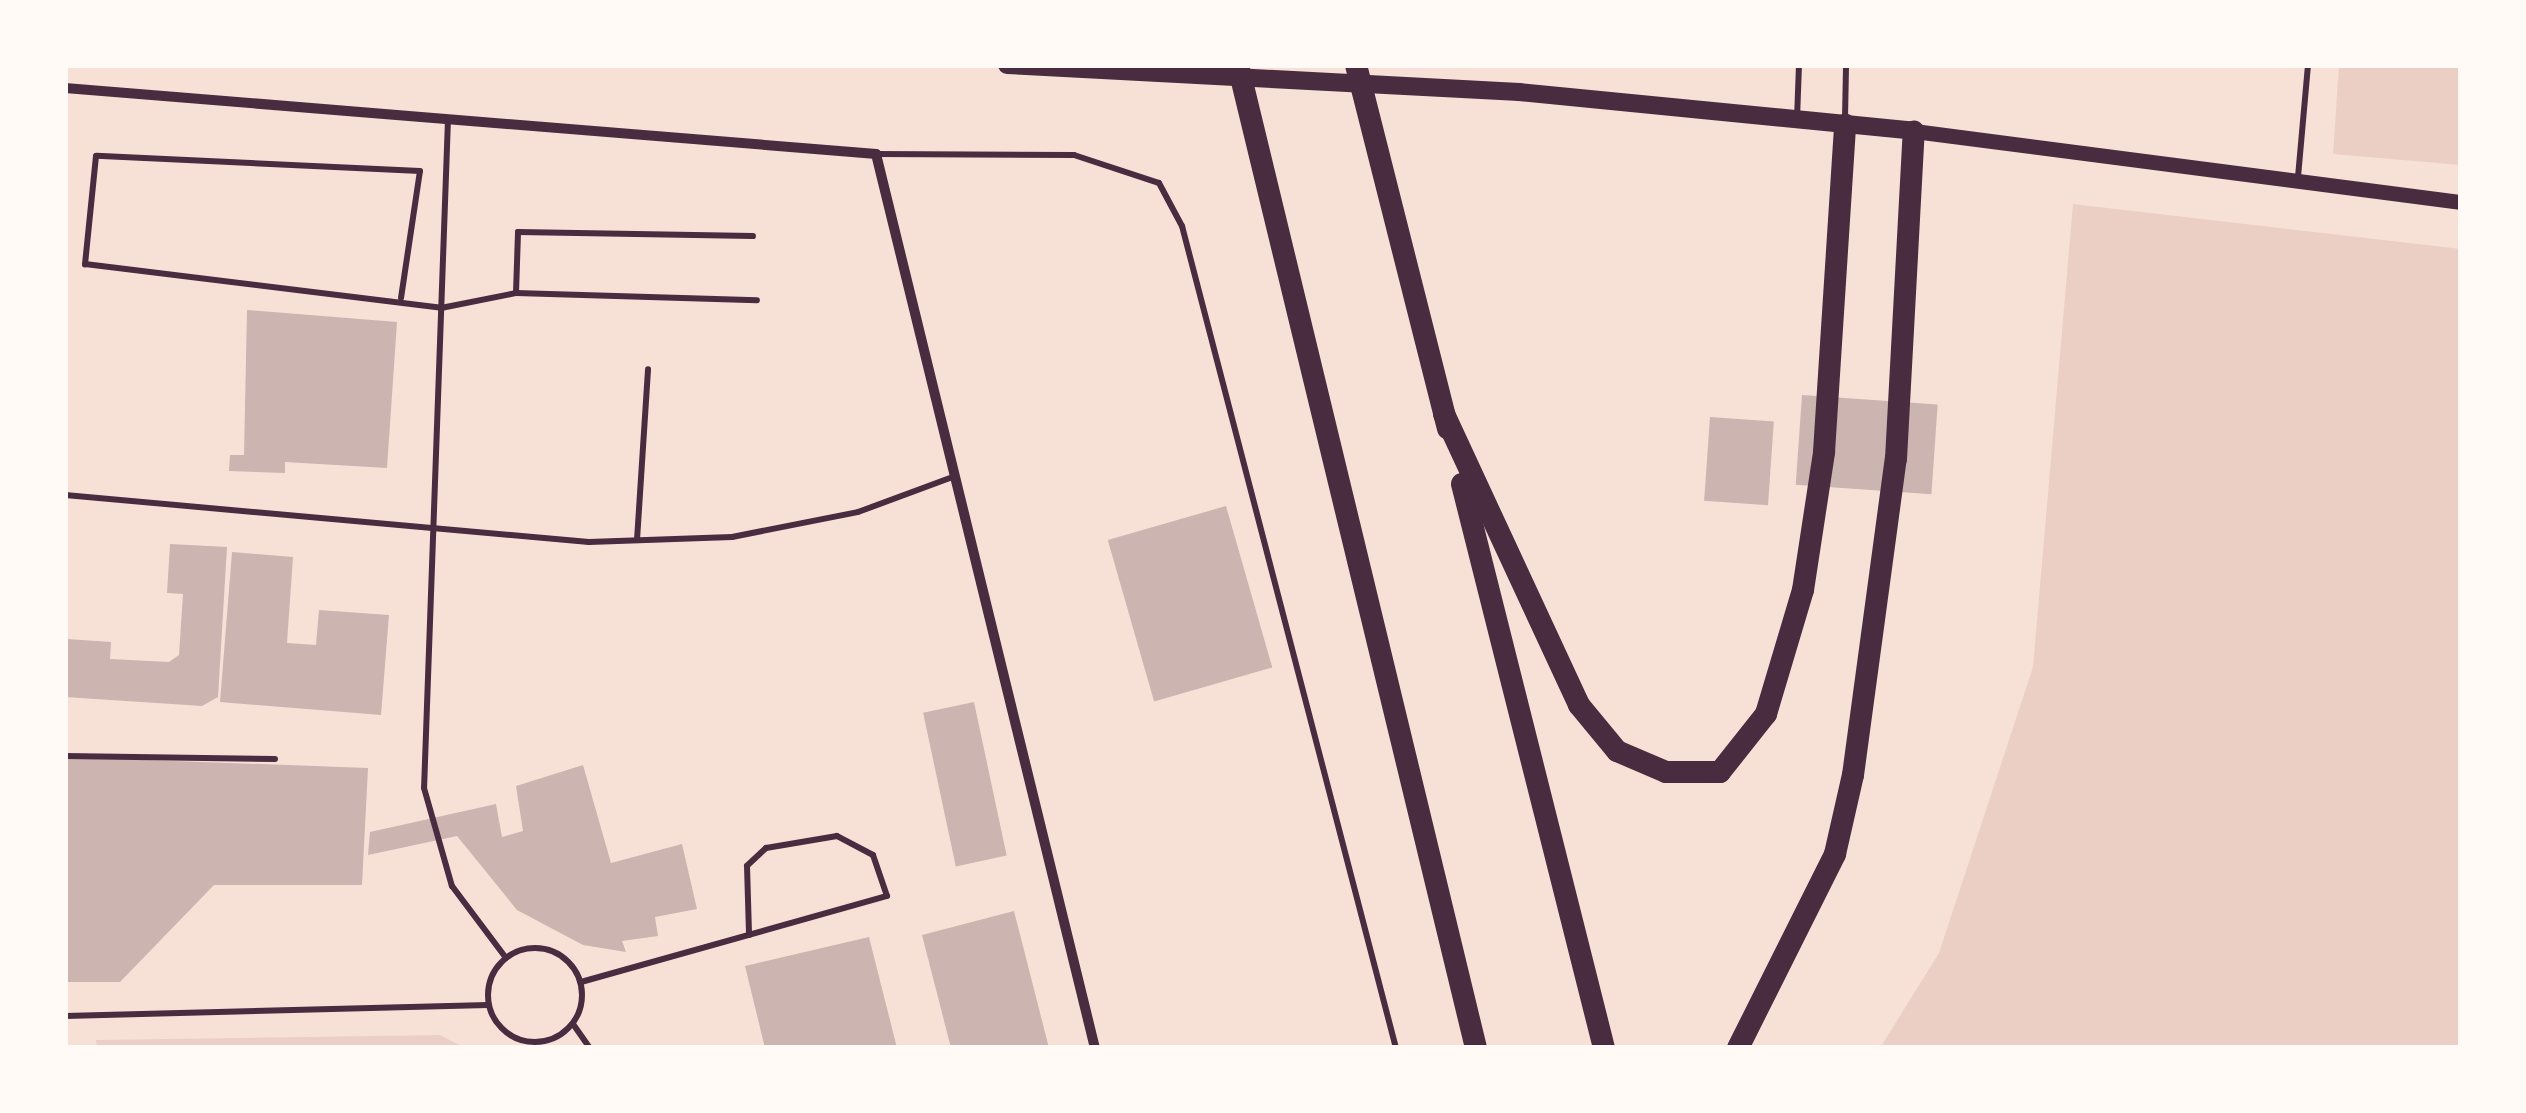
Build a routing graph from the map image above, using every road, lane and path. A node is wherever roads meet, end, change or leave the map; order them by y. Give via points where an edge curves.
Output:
1 (1007, 65) edge
2 (1238, 65) edge
3 (1356, 65) edge
4 (1799, 65) edge
5 (1846, 65) edge
6 (2308, 65) edge
7 (65, 88) edge
8 (448, 119) junction
9 (1797, 120) junction
10 (1845, 125) junction
11 (1914, 131) junction
12 (876, 154) junction
13 (2298, 184) junction
14 (2461, 202) edge
15 (753, 236) dead end
16 (516, 293) junction
17 (401, 298) junction
18 (757, 300) dead end
19 (441, 308) junction
20 (648, 368) dead end
21 (1444, 414) junction
22 (950, 478) junction
23 (65, 495) edge
24 (434, 526) junction
25 (637, 540) junction
26 (65, 756) edge
27 (274, 759) dead end
28 (749, 935) junction
29 (506, 958) junction
30 (581, 982) junction
31 (488, 1005) junction
32 (65, 1016) edge
33 (572, 1024) junction
34 (551, 1044) edge
35 (590, 1048) edge
36 (1095, 1048) edge
37 (1396, 1048) edge
38 (1476, 1048) edge
39 (1604, 1048) edge
40 (1738, 1048) edge

1 - 9 main road via 1519,92
2 - 38 highway
3 - 21 highway
4 - 9 lane
5 - 10 lane
6 - 13 lane
7 - 8 street
8 - 12 street
8 - 19 lane
9 - 10 main road
10 - 11 main road
10 - 21 highway via 1824,452 1804,590 1766,714 1720,772 1666,772 1618,751 1579,705
11 - 13 street
11 - 40 highway via 1896,459 1852,776 1835,854
12 - 22 street
12 - 37 lane via 1074,155 1159,183 1182,226
13 - 14 street
15 - 16 lane via 518,232
16 - 18 lane
16 - 19 lane
17 - 17 lane via 85,264 96,156 420,171
17 - 19 lane
19 - 24 lane
20 - 25 lane
21 - 39 highway
22 - 25 lane via 858,512 732,537
22 - 36 street
23 - 24 lane
24 - 25 lane
24 - 29 lane via 424,788 452,886
26 - 27 lane
28 - 28 lane via 747,866 766,848 837,836 873,855 887,896
28 - 30 lane
29 - 30 lane via 550,950
29 - 31 lane via 490,979
30 - 33 lane
31 - 32 lane
31 - 34 lane via 517,1040
33 - 34 lane
33 - 35 lane

